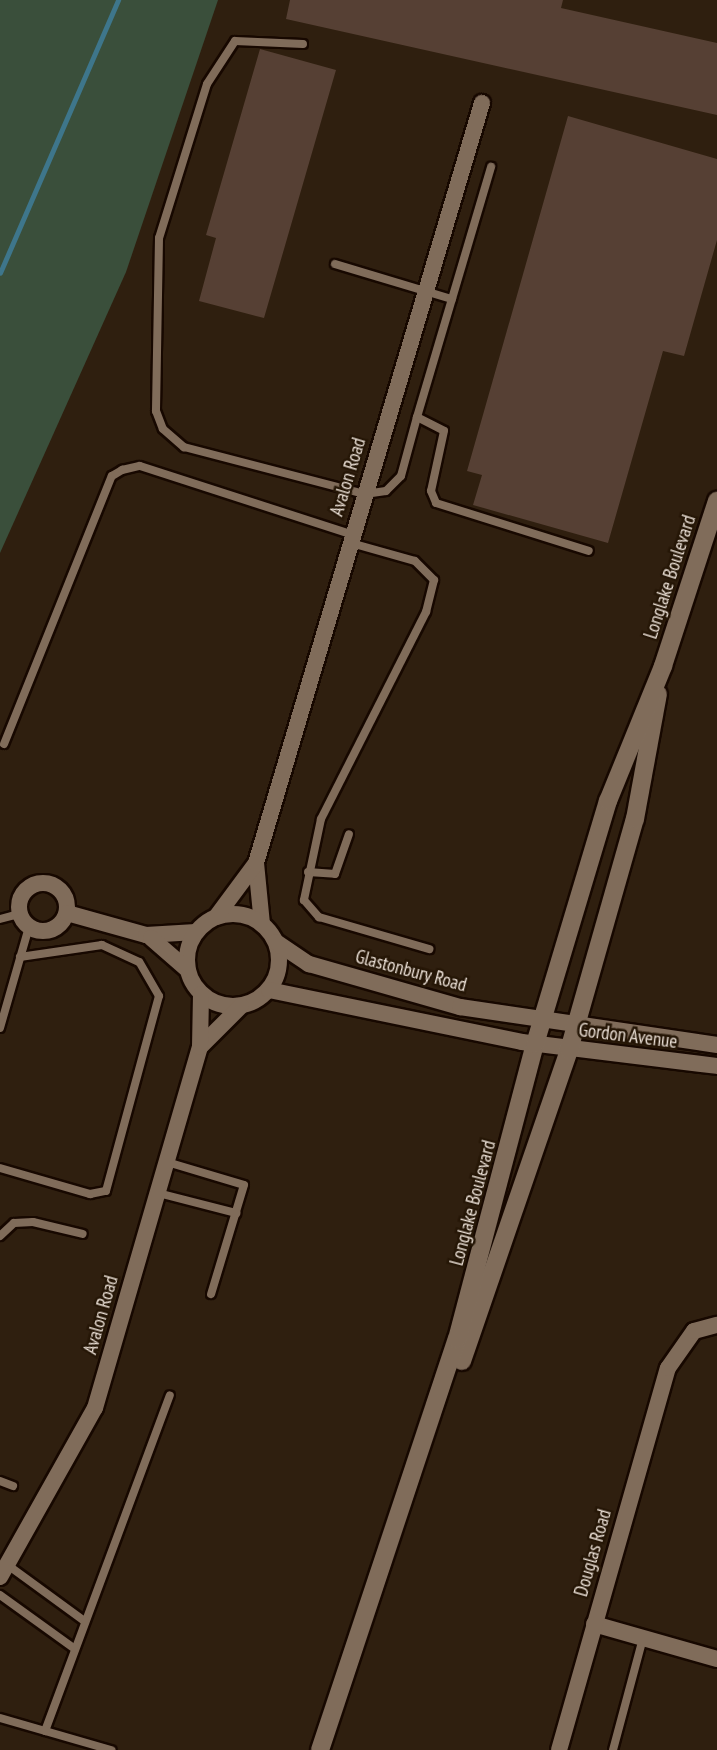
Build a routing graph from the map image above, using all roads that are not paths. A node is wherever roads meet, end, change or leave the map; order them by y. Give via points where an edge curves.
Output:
1 (303, 44) dead end
2 (482, 103) dead end
3 (491, 167) dead end
4 (335, 264) dead end
5 (426, 292) junction
6 (452, 299) junction
7 (417, 417) junction
8 (365, 494) junction
9 (717, 501) edge
10 (352, 539) junction
11 (589, 551) dead end
12 (663, 666) junction
13 (4, 744) dead end
14 (349, 834) dead end
15 (256, 863) junction
16 (309, 872) junction
17 (67, 913) junction
18 (216, 917) junction
19 (0, 919) edge
20 (24, 920) junction
21 (262, 924) junction
22 (196, 932) junction
23 (145, 935) junction
24 (276, 942) junction
25 (429, 948) dead end
26 (20, 957) junction
27 (188, 971) junction
28 (269, 990) junction
29 (201, 994) junction
30 (241, 1006) junction
31 (542, 1020) junction
32 (576, 1022) junction
33 (0, 1028) edge
34 (534, 1044) junction
35 (717, 1045) edge
36 (201, 1047) junction
37 (569, 1050) junction
38 (717, 1066) edge
39 (167, 1162) junction
40 (0, 1168) edge
41 (158, 1193) junction
42 (236, 1213) junction
43 (83, 1234) dead end
44 (0, 1237) edge
45 (211, 1294) dead end
46 (717, 1325) edge
47 (170, 1395) dead end
48 (0, 1481) edge
49 (13, 1486) dead end
50 (3, 1567) edge
51 (0, 1595) edge
52 (83, 1620) junction
53 (594, 1624) junction
54 (643, 1638) junction
55 (72, 1647) junction
56 (717, 1659) edge
57 (0, 1718) edge
58 (45, 1731) junction
59 (111, 1750) edge
60 (320, 1750) edge
61 (329, 1750) edge
62 (559, 1750) edge
63 (613, 1750) edge

1 - 8 lane via 235,41 207,84 159,238 156,411 170,439 184,447
2 - 5 street, Avalon Road
3 - 6 lane
4 - 5 lane
5 - 6 lane
5 - 8 street, Avalon Road
6 - 7 lane
7 - 8 lane via 401,476 386,491
7 - 11 lane via 444,431 431,491 436,503
8 - 10 street, Avalon Road
9 - 12 main road, Longlake Boulevard
10 - 13 lane via 141,466 122,470 112,477
10 - 15 street, Avalon Road
10 - 16 lane via 415,561 434,580 426,611 321,819
12 - 31 main road, Longlake Boulevard via 608,801
12 - 32 main road, Longlake Boulevard via 635,819
14 - 16 lane via 335,874
15 - 18 street, Avalon Road
15 - 21 street, Avalon Road
16 - 25 lane via 304,900 319,917
17 - 20 street via 51,930
17 - 20 street via 65,896 46,882 24,891
17 - 23 street
18 - 21 street via 241,914
18 - 22 street
19 - 20 lane
20 - 26 lane
21 - 24 street
22 - 23 street
22 - 27 street
23 - 27 street
24 - 28 street via 279,967
24 - 31 street, Glastonbury Road via 322,968 460,1007
26 - 33 lane
26 - 40 lane via 102,944 139,962 159,996 106,1191 90,1194
27 - 29 street
28 - 30 street
28 - 34 street via 336,1000
29 - 30 street
29 - 36 street
30 - 36 street
31 - 32 street, Gordon Avenue
31 - 34 main road, Longlake Boulevard
32 - 35 street, Gordon Avenue
32 - 37 main road, Longlake Boulevard
34 - 37 street, Gordon Avenue
34 - 60 main road, Longlake Boulevard via 457,1339
36 - 39 street, Avalon Road
37 - 38 street, Gordon Avenue
37 - 61 main road, Longlake Boulevard via 373,1603
39 - 41 street, Avalon Road
39 - 42 lane via 244,1185
41 - 42 lane
41 - 50 street, Avalon Road via 95,1408
42 - 45 lane
43 - 44 lane via 33,1222 14,1223
46 - 53 street, Douglas Road via 694,1331 668,1368
47 - 52 lane
48 - 49 lane
50 - 52 lane
51 - 55 lane
52 - 55 lane
53 - 54 street
53 - 62 street, Douglas Road
54 - 56 street
54 - 63 lane
55 - 58 lane
57 - 58 lane
58 - 59 lane

